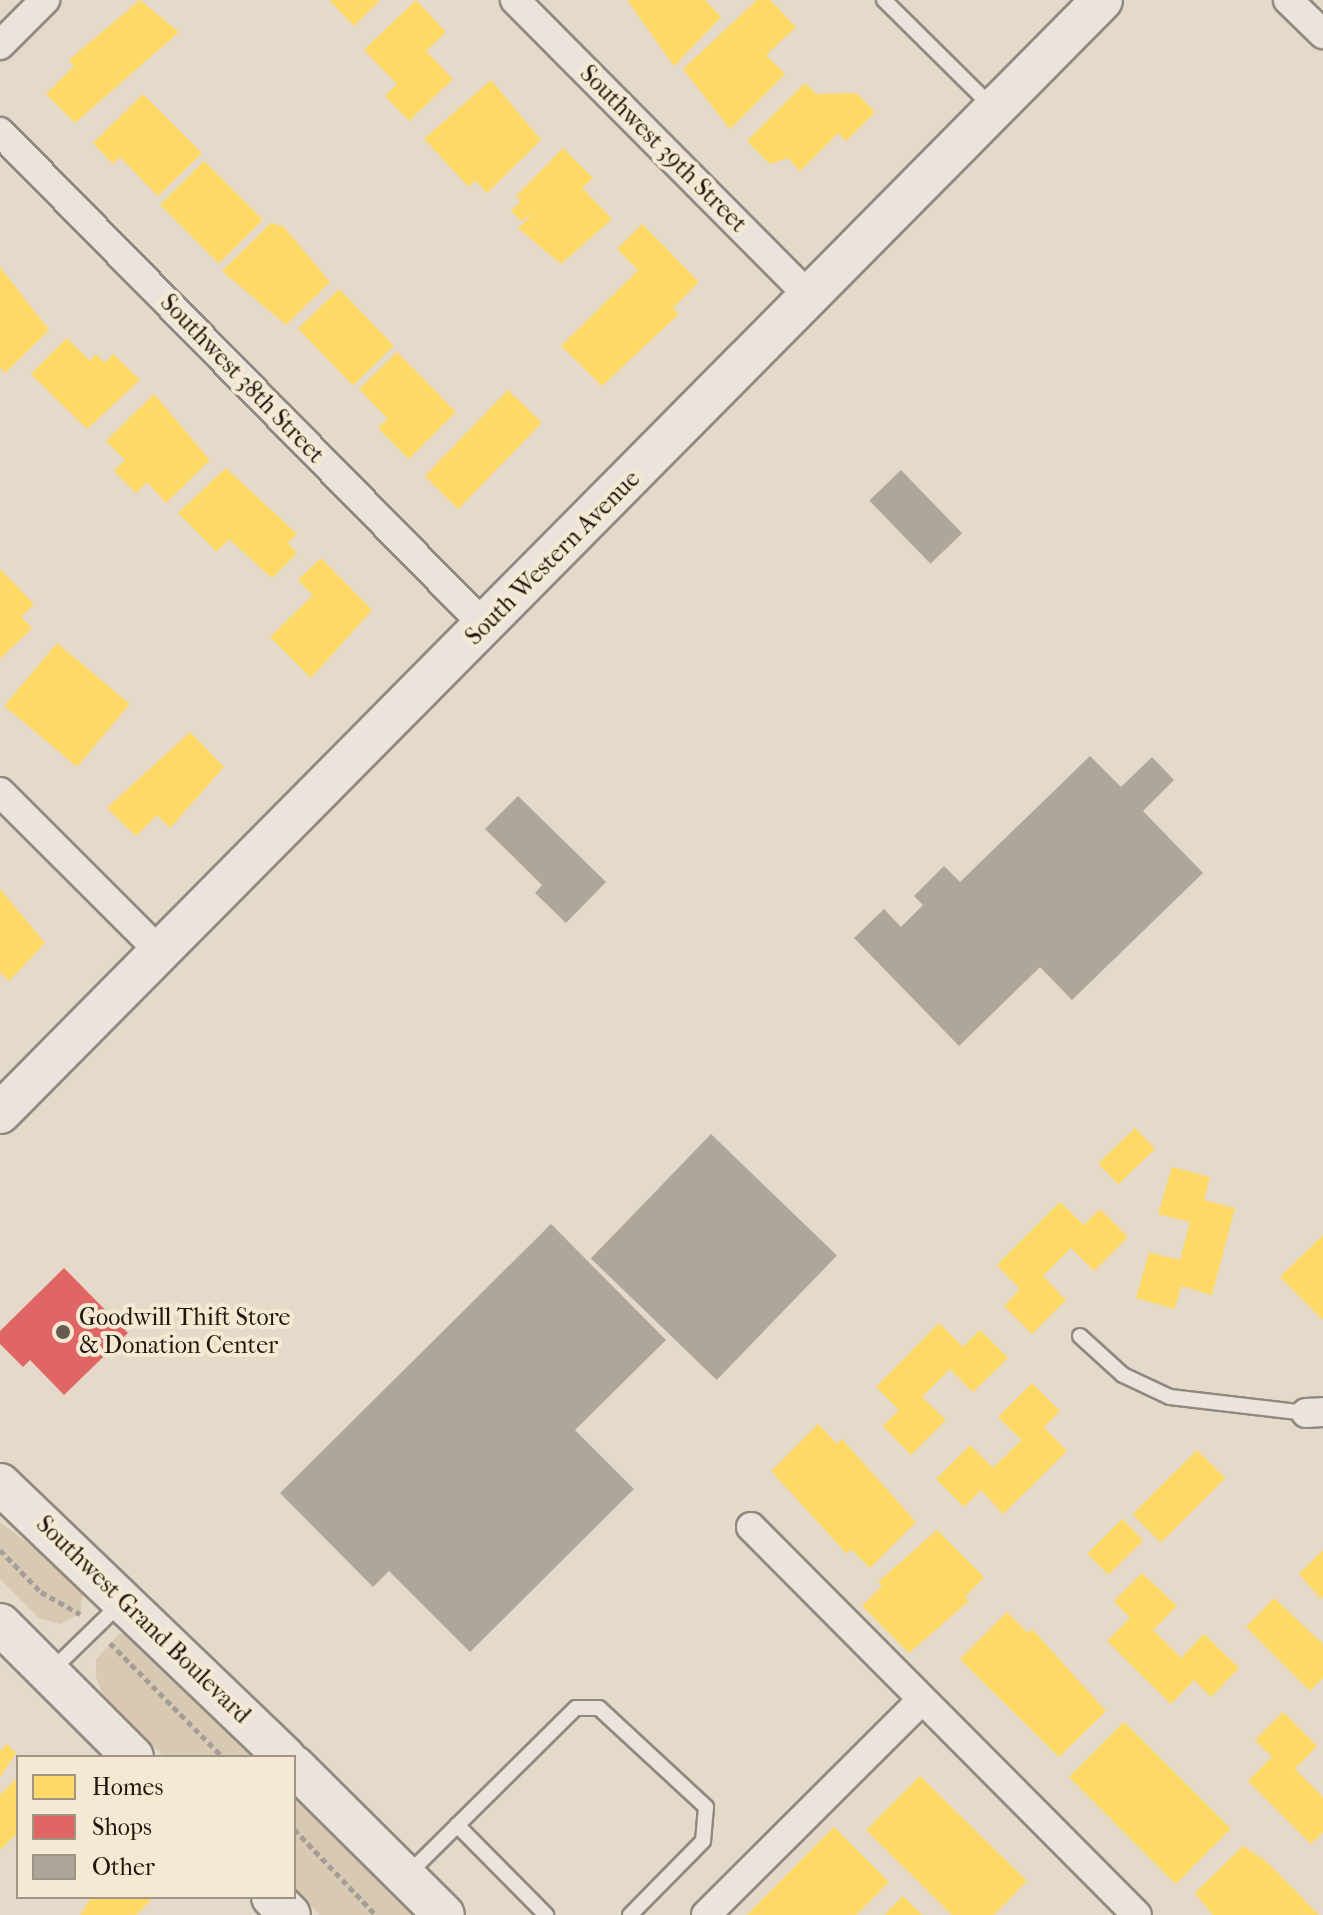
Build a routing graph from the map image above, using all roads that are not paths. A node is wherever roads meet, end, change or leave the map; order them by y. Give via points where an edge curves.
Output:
1 (45, 0) edge
2 (515, 0) edge
3 (884, 0) edge
4 (1102, 0) edge
5 (1288, 0) edge
6 (1323, 34) edge
7 (0, 45) edge
8 (993, 108) junction
9 (0, 132) edge
10 (812, 299) junction
11 (485, 626) junction
12 (0, 792) edge
13 (161, 953) junction
14 (0, 1113) edge
15 (1080, 1336) dead end
16 (1314, 1412) edge
17 (0, 1484) edge
18 (751, 1527) dead end
19 (126, 1599) junction
20 (0, 1624) edge
21 (49, 1673) junction
22 (922, 1700) junction
23 (131, 1755) edge
24 (283, 1755) edge
25 (296, 1768) edge
26 (457, 1825) junction
27 (405, 1877) junction
28 (274, 1899) edge
29 (290, 1915) edge
30 (444, 1915) edge
31 (546, 1915) edge
32 (630, 1915) edge
33 (706, 1915) edge
34 (1137, 1915) edge

1 - 7 street
2 - 10 street, Southwest 39th Street
3 - 8 lane
4 - 8 main road, South Western Avenue
5 - 6 street
8 - 10 main road, South Western Avenue
9 - 11 street, Southwest 38th Street
10 - 11 main road, South Western Avenue
11 - 13 main road, South Western Avenue
12 - 13 street
13 - 14 main road, South Western Avenue
15 - 16 lane via 1123,1375 1170,1397
17 - 19 main road, Southwest Grand Boulevard
18 - 22 street
19 - 21 lane
19 - 24 main road, Southwest Grand Boulevard
20 - 21 main road
21 - 23 main road
22 - 33 street
22 - 34 street
25 - 27 main road
26 - 27 lane
26 - 31 lane
26 - 32 lane via 576,1708 599,1708 706,1807 703,1841
27 - 30 main road
28 - 29 main road

